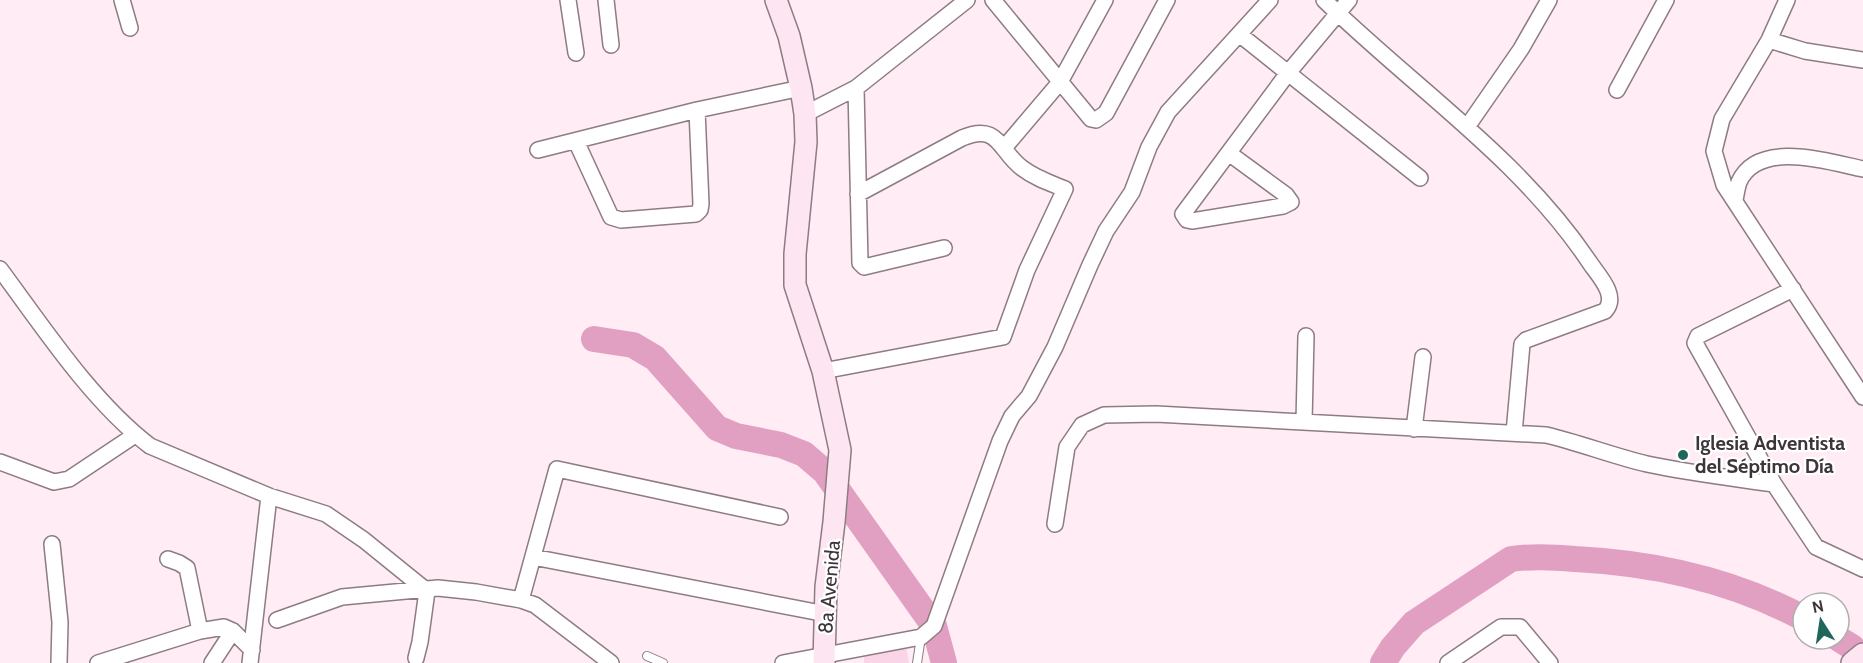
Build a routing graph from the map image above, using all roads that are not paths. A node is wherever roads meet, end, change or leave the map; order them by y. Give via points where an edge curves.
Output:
1 (122, 0) edge
2 (568, 0) edge
3 (606, 0) edge
4 (776, 0) edge
5 (967, 0) edge
6 (993, 0) edge
7 (1105, 0) edge
8 (1167, 0) edge
9 (1270, 0) edge
10 (1324, 0) edge
11 (1349, 0) edge
12 (1549, 0) edge
13 (1666, 0) edge
14 (1787, 0) edge
15 (1339, 15) junction
16 (130, 28) dead end
17 (1239, 34) junction
18 (1769, 40) junction
19 (611, 45) dead end
20 (576, 53) dead end
21 (1863, 60) edge
22 (1288, 73) junction
23 (1060, 82) junction
24 (801, 88) junction
25 (856, 88) junction
26 (1617, 90) dead end
27 (697, 110) junction
28 (805, 114) junction
29 (1467, 127) junction
30 (576, 141) junction
31 (1004, 148) junction
32 (538, 150) dead end
33 (1230, 154) junction
34 (1863, 169) edge
35 (1420, 178) dead end
36 (858, 194) junction
37 (1735, 201) junction
38 (944, 248) dead end
39 (0, 269) edge
40 (1792, 289) junction
41 (1306, 336) dead end
42 (1423, 357) dead end
43 (824, 371) junction
44 (1863, 398) edge
45 (1304, 422) junction
46 (1414, 429) junction
47 (1514, 433) junction
48 (135, 435) junction
49 (0, 462) edge
50 (1774, 484) junction
51 (269, 496) junction
52 (780, 517) dead end
53 (1055, 524) dead end
54 (52, 544) dead end
55 (533, 557) junction
56 (168, 559) dead end
57 (1863, 569) edge
58 (427, 591) junction
59 (521, 600) junction
60 (826, 614) junction
61 (277, 620) dead end
62 (200, 631) junction
63 (234, 631) junction
64 (921, 637) junction
65 (252, 650) edge
66 (1863, 654) edge
67 (647, 656) dead end
68 (416, 658) dead end
69 (824, 660) edge
70 (59, 663) edge
71 (98, 663) edge
72 (212, 663) edge
73 (611, 663) edge
74 (663, 663) edge
75 (783, 663) edge
76 (917, 663) edge
77 (1448, 663) edge
78 (1550, 663) edge
79 (1852, 663) edge

1 - 16 street
2 - 20 street
3 - 19 street
4 - 24 street, 8a Avenida
5 - 25 street
6 - 23 street
7 - 23 street
8 - 23 street via 1100,118 1091,119
9 - 17 street
10 - 15 street
11 - 15 street
12 - 29 street via 1521,49
13 - 26 street
14 - 18 street
15 - 22 street
15 - 29 street
17 - 22 street
17 - 64 street via 1158,127 1132,192 1089,265 1055,348 1000,441 934,626
18 - 21 street via 1805,51
18 - 37 street via 1722,119 1714,151 1724,185
22 - 33 street
22 - 35 street
23 - 31 street
24 - 27 street
24 - 28 street, 8a Avenida
25 - 28 street
25 - 36 street
27 - 30 street
27 - 30 street via 701,204 696,214 621,220 611,217
28 - 43 street, 8a Avenida via 795,285
29 - 47 street via 1569,231 1609,296 1605,311 1522,344
30 - 32 street
31 - 36 street via 991,135 970,134
31 - 43 street via 1022,168 1065,189 1027,270 1003,337
33 - 33 street via 1291,202 1187,220 1183,214
34 - 37 street via 1795,156 1768,159 1751,166 1739,182
36 - 38 street via 858,255 864,267
37 - 40 street
39 - 48 street via 80,376
40 - 44 street
40 - 50 street via 1695,339
41 - 45 street
42 - 46 street
43 - 60 street, 8a Avenida via 840,450
45 - 46 street
45 - 53 street via 1104,415 1082,425 1067,447
46 - 47 street
47 - 50 street via 1546,435 1646,464
48 - 49 street via 69,480 54,482
48 - 51 street via 150,446
50 - 57 street via 1816,547
51 - 58 street via 326,514
51 - 65 street
52 - 55 street via 557,469
54 - 70 street via 60,622
55 - 59 street
55 - 60 street
56 - 62 street via 187,568
58 - 59 street via 438,588
58 - 61 street via 342,597
58 - 68 street
59 - 73 street via 535,605
60 - 69 street, 8a Avenida
62 - 63 street via 224,627
62 - 71 street
63 - 65 street
63 - 72 street
64 - 69 street
64 - 76 lane
66 - 79 street
67 - 74 lane
69 - 75 street
77 - 78 street via 1501,627 1520,627

